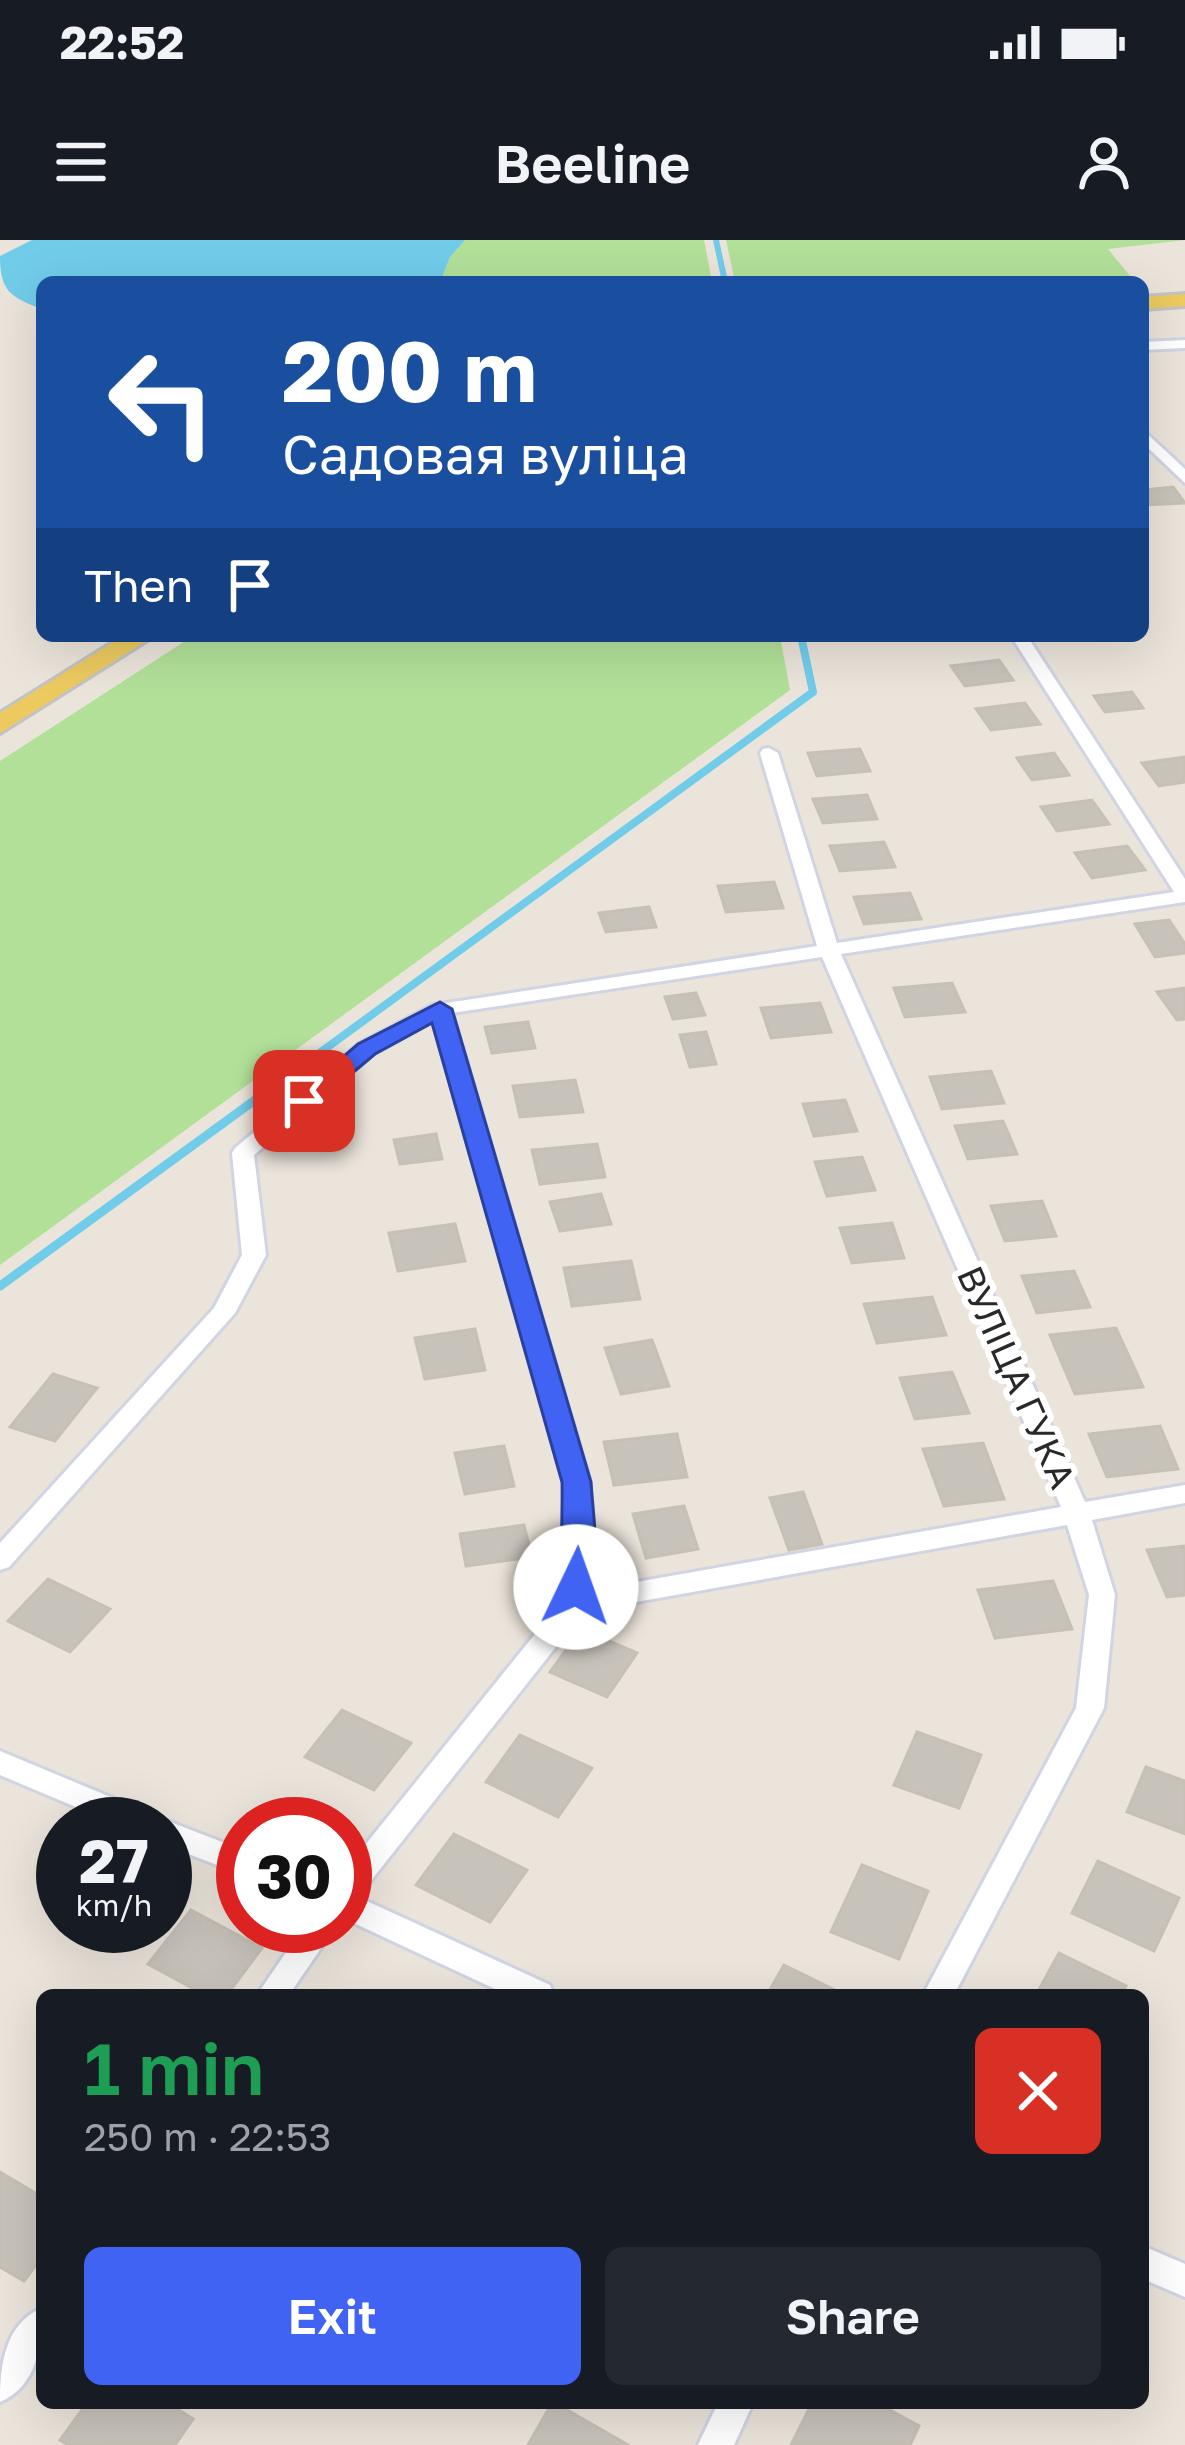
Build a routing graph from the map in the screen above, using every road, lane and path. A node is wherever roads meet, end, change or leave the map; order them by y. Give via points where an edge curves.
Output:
1 (1185, 300) edge
2 (1149, 303) edge
3 (1185, 344) edge
4 (1149, 346) edge
5 (1149, 440) edge
6 (1185, 478) edge
7 (131, 642) edge
8 (1023, 642) edge
9 (0, 725) edge
10 (769, 753) dead end
11 (1185, 895) edge
12 (830, 951) junction
13 (440, 1009) junction
14 (1185, 1494) edge
15 (1077, 1514) junction
16 (0, 1560) edge
17 (576, 1587) junction
18 (0, 1763) edge
19 (81, 1797) edge
20 (372, 1858) edge
21 (372, 1918) edge
22 (302, 1953) edge
23 (276, 1989) edge
24 (526, 1989) edge
25 (941, 1989) edge
26 (1149, 2265) edge
27 (1185, 2281) edge
28 (36, 2334) edge
29 (0, 2385) edge
30 (733, 2409) edge
31 (716, 2445) edge

1 - 2 main road
3 - 4 street
5 - 6 street
7 - 9 main road
8 - 11 street
10 - 12 street, ВУЛІЦА ГУКА
11 - 12 street
12 - 13 street
12 - 15 street, ВУЛІЦА ГУКА
13 - 16 street via 366,1049 242,1153 254,1255 223,1313
13 - 17 street via 577,1482
14 - 15 street
15 - 17 street via 608,1597
15 - 25 street, ВУЛІЦА ГУКА via 1102,1595 1090,1708
17 - 20 street via 549,1636
18 - 19 street
21 - 24 street
22 - 23 street
26 - 27 street
28 - 29 street
30 - 31 street

